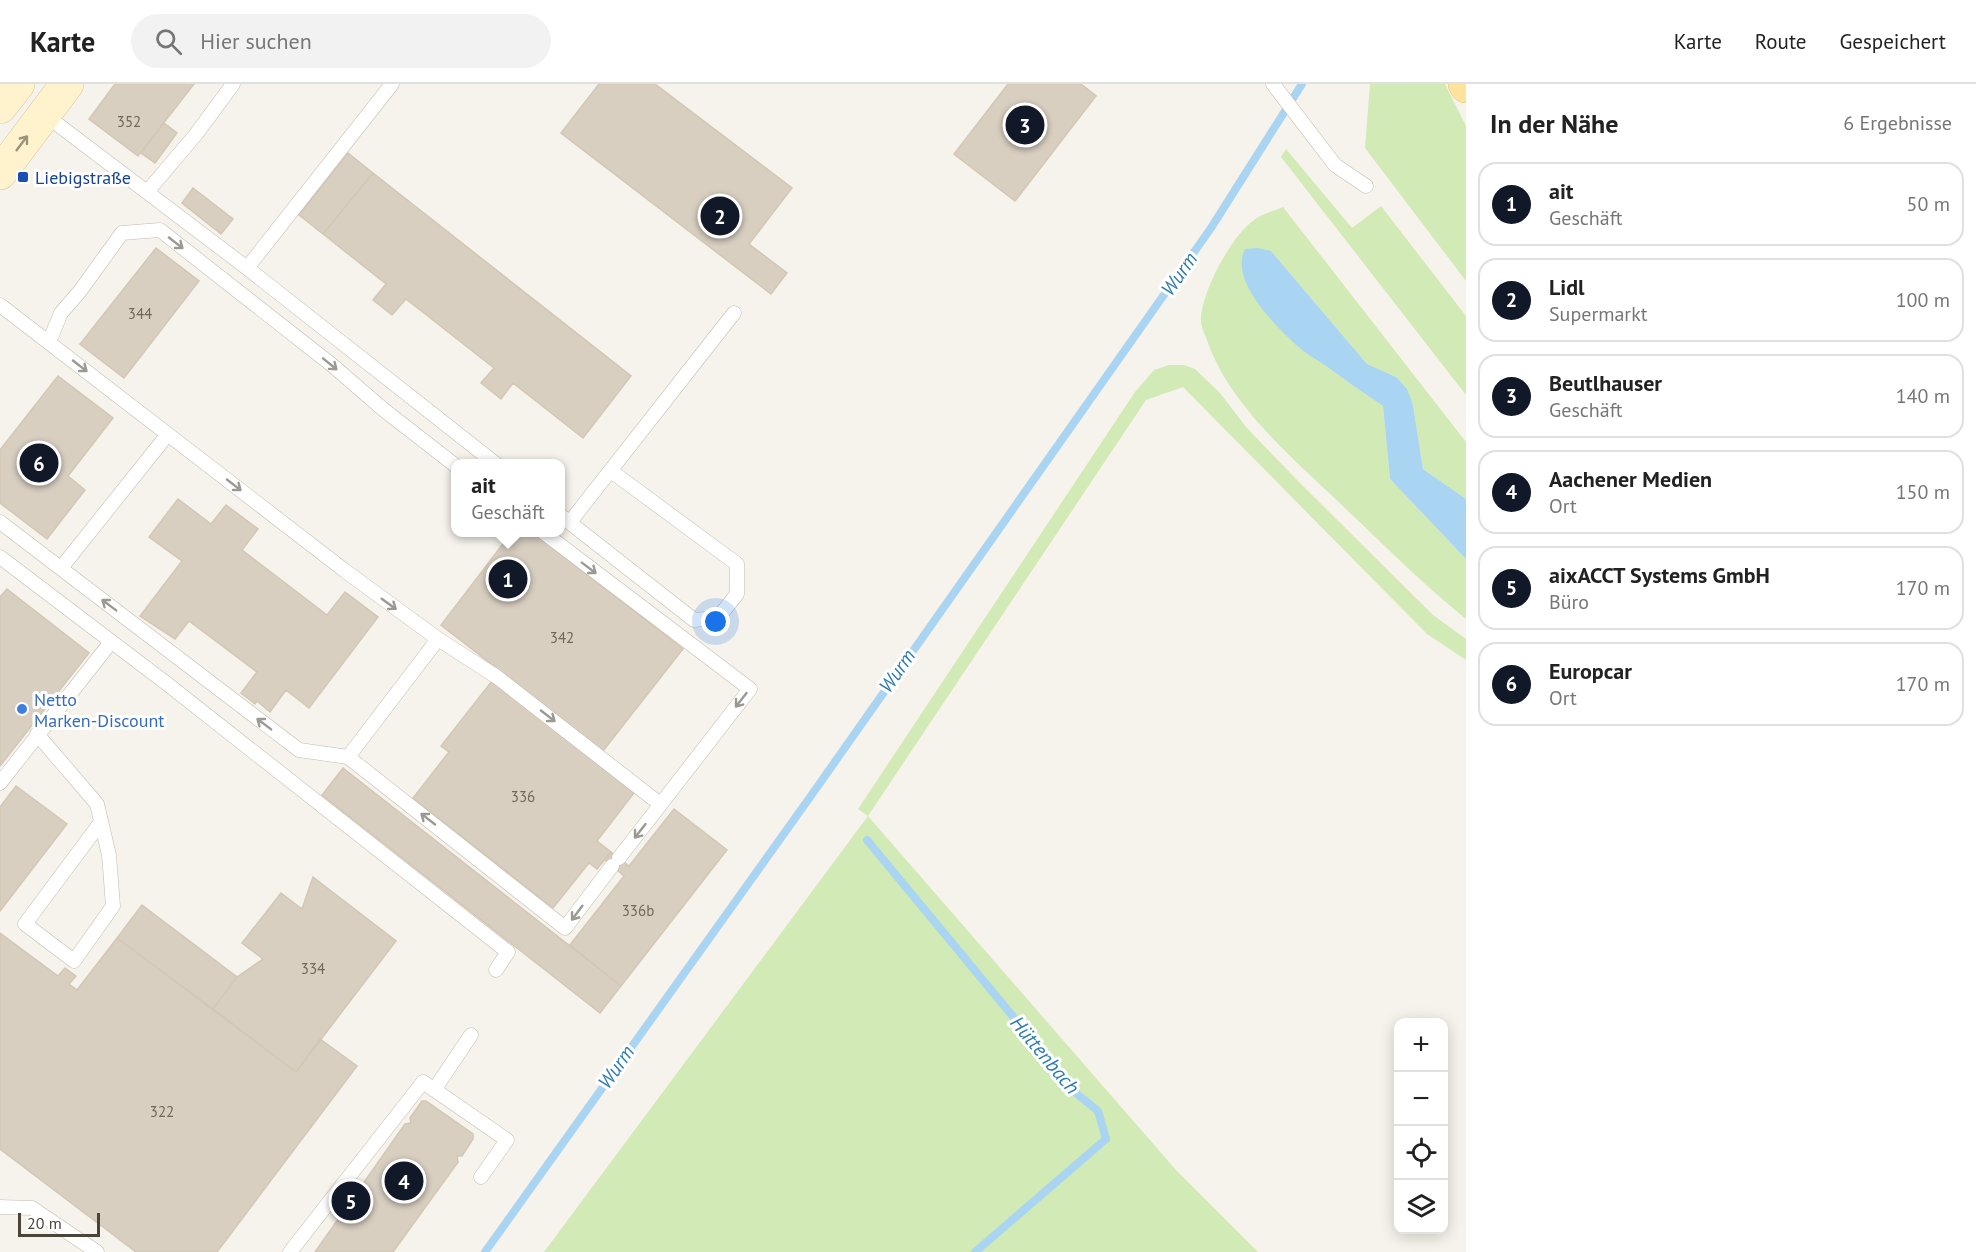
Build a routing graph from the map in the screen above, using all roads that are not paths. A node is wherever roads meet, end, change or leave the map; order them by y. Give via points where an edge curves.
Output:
1 (18, 84) edge
2 (67, 84) edge
3 (233, 84) edge
4 (392, 84) edge
5 (1273, 84) edge
6 (0, 107) edge
7 (44, 114) junction
8 (0, 173) edge
9 (1366, 186) dead end
10 (147, 192) junction
11 (247, 267) junction
12 (0, 305) edge
13 (734, 314) dead end
14 (49, 342) junction
15 (168, 434) junction
16 (490, 459) edge
17 (451, 462) edge
18 (611, 471) junction
19 (565, 518) edge
20 (0, 522) edge
21 (550, 537) edge
22 (0, 557) edge
23 (61, 568) junction
24 (438, 639) junction
25 (111, 642) junction
26 (37, 734) junction
27 (348, 757) junction
28 (0, 783) edge
29 (660, 804) junction
30 (101, 822) junction
31 (496, 970) dead end
32 (471, 1035) dead end
33 (434, 1090) junction
34 (481, 1177) dead end
35 (0, 1207) edge
36 (98, 1252) edge
37 (290, 1252) edge

1 - 6 main road
2 - 7 main road
3 - 10 lane
4 - 11 lane
5 - 9 lane via 1335,165
8 -> 7 main road
7 - 10 lane
10 - 11 lane
11 - 16 lane
12 - 14 lane
13 - 18 lane
14 -> 15 lane
14 -> 17 lane via 61,313 122,233 160,230
15 - 23 lane
15 -> 24 lane
18 - 19 lane
18 - 19 lane via 737,564 737,594 718,618 694,620
20 - 23 lane
21 -> 29 lane via 750,689
22 - 25 lane
27 -> 23 lane via 299,750
24 - 27 lane
24 -> 29 lane via 497,677
25 - 26 lane
25 - 31 lane via 508,952
26 - 28 lane
26 - 30 lane via 97,804
29 -> 27 lane via 566,928
30 - 30 lane via 110,855 113,906 74,961 25,924
32 - 33 lane
33 - 34 lane via 507,1140
33 - 37 lane via 423,1082
35 - 36 lane via 32,1208

